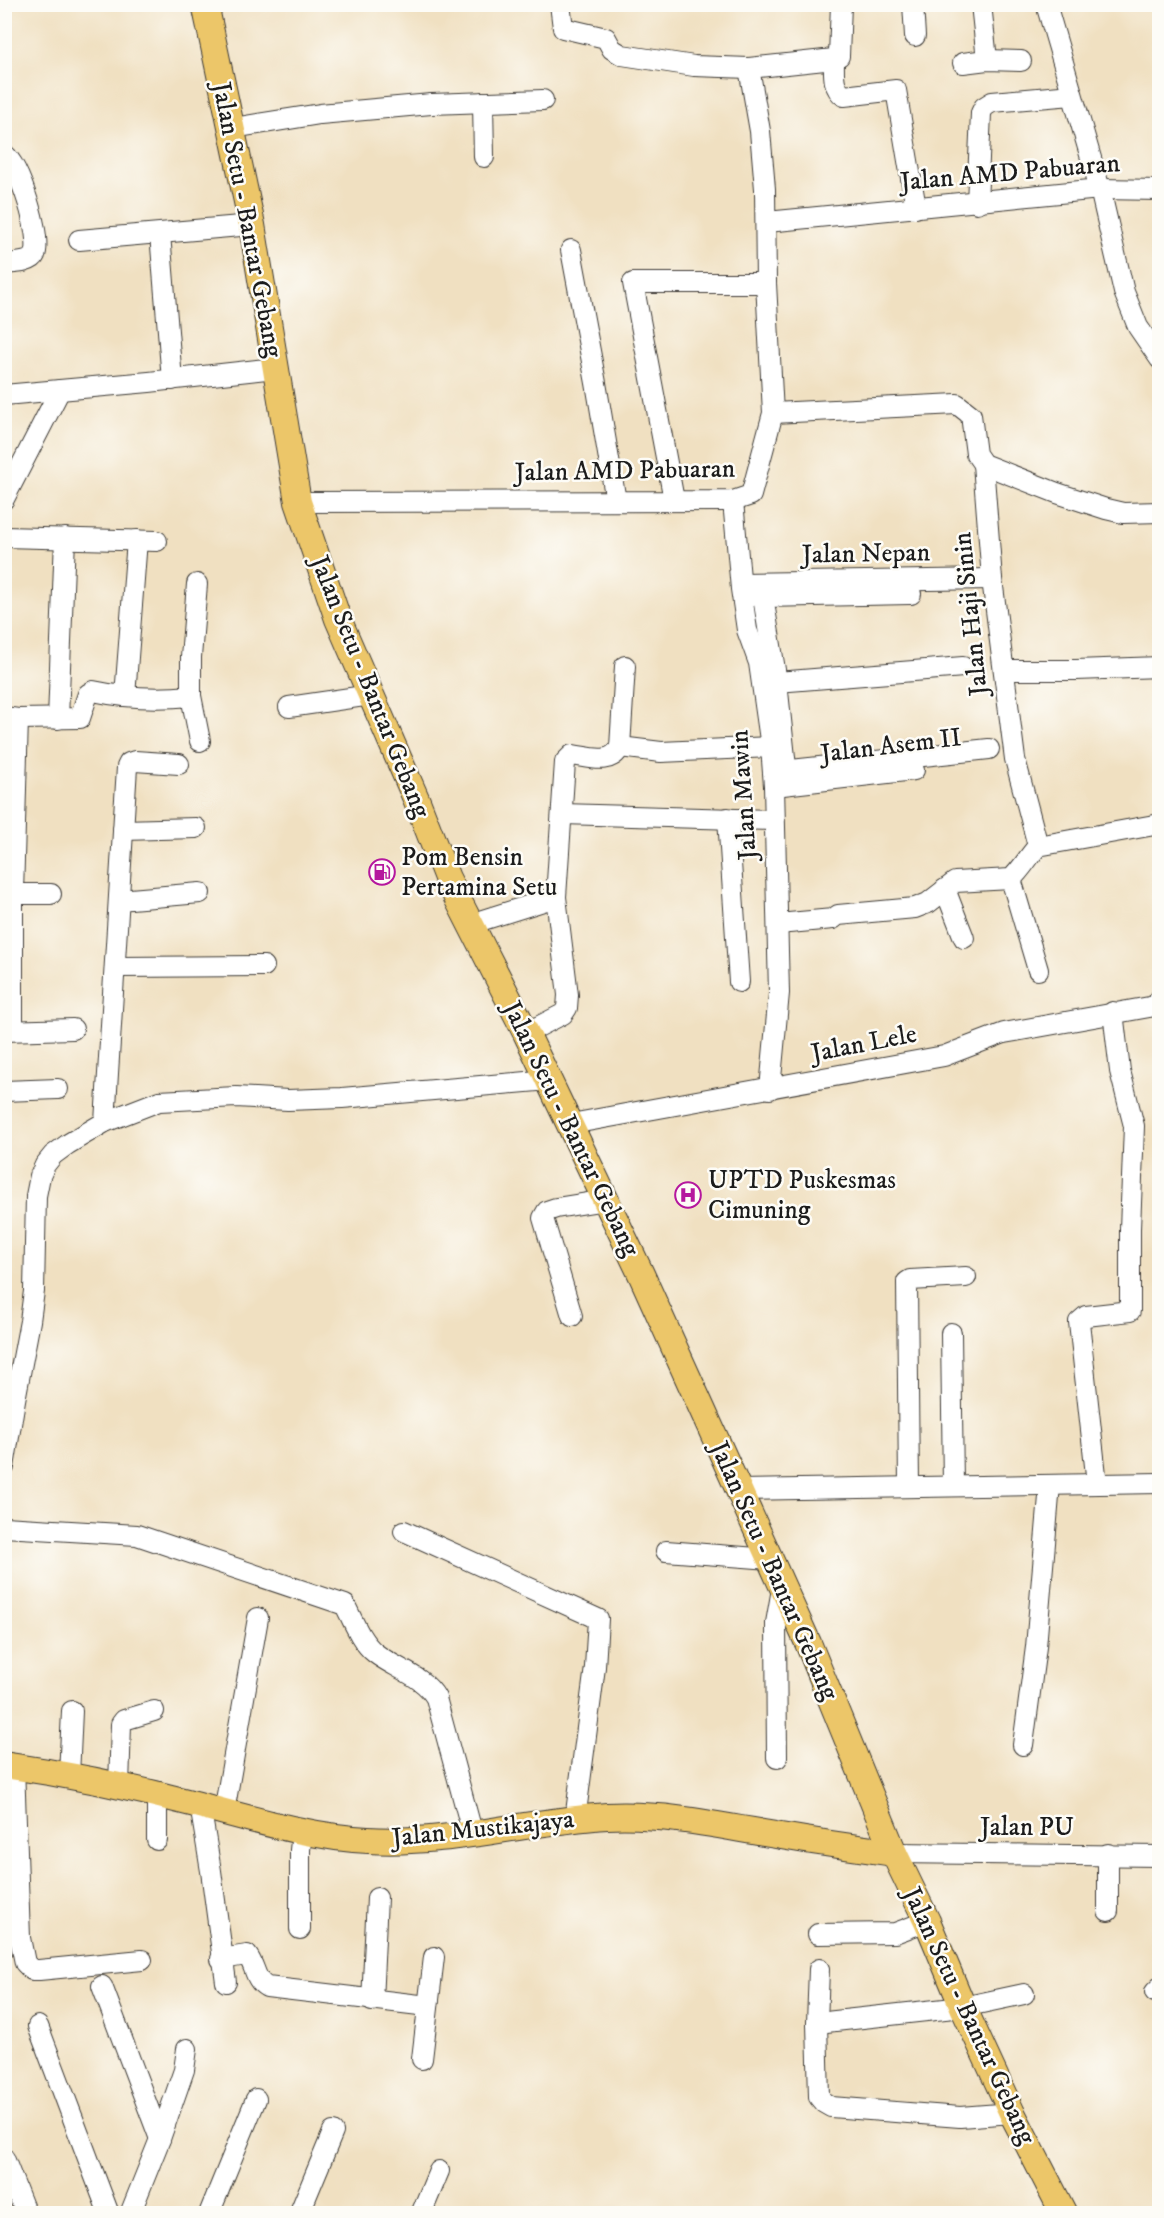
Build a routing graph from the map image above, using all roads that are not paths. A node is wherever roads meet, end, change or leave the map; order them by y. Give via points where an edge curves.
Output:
1 (205, 4) edge
2 (560, 4) edge
3 (841, 4) edge
4 (914, 4) edge
5 (981, 4) edge
6 (1046, 4) edge
7 (915, 36) dead end
8 (834, 59) junction
9 (987, 60) junction
10 (1021, 61) dead end
11 (963, 63) dead end
12 (749, 68) junction
13 (1072, 96) junction
14 (543, 99) dead end
15 (483, 102) junction
16 (232, 128) junction
17 (4, 154) edge
18 (484, 157) dead end
19 (1100, 189) junction
20 (1160, 189) edge
21 (977, 203) junction
22 (916, 208) junction
23 (766, 222) junction
24 (252, 225) junction
25 (160, 234) junction
26 (79, 240) dead end
27 (571, 250) dead end
28 (4, 264) edge
29 (766, 282) junction
30 (1160, 359) edge
31 (275, 368) junction
32 (172, 380) junction
33 (60, 390) junction
34 (4, 395) edge
35 (773, 413) junction
36 (983, 464) junction
37 (4, 499) edge
38 (674, 500) junction
39 (616, 501) junction
40 (733, 501) junction
41 (298, 502) junction
42 (1160, 512) edge
43 (4, 537) edge
44 (64, 538) junction
45 (137, 540) junction
46 (157, 541) dead end
47 (992, 579) junction
48 (197, 584) dead end
49 (741, 586) junction
50 (940, 593) dead end
51 (763, 597) junction
52 (625, 666) dead end
53 (963, 667) dead end
54 (1160, 667) edge
55 (1004, 670) junction
56 (777, 682) junction
57 (371, 695) junction
58 (125, 696) junction
59 (191, 696) junction
60 (289, 707) dead end
61 (11, 718) edge
62 (58, 719) junction
63 (200, 741) dead end
64 (620, 747) junction
65 (771, 747) junction
66 (989, 748) dead end
67 (1015, 759) junction
68 (179, 764) dead end
69 (774, 786) junction
70 (562, 814) junction
71 (728, 818) junction
72 (774, 820) junction
73 (1160, 824) edge
74 (196, 828) dead end
75 (123, 830) junction
76 (1038, 846) junction
77 (1011, 879) junction
78 (945, 889) junction
79 (13, 894) junction
80 (51, 894) dead end
81 (200, 894) dead end
82 (556, 897) junction
83 (119, 900) junction
84 (470, 924) junction
85 (778, 924) junction
86 (964, 938) dead end
87 (264, 966) dead end
88 (116, 967) junction
89 (1038, 970) dead end
90 (739, 982) dead end
91 (1160, 999) edge
92 (1113, 1012) junction
93 (73, 1029) dead end
94 (9, 1031) edge
95 (526, 1033) junction
96 (549, 1080) junction
97 (58, 1089) dead end
98 (770, 1089) junction
99 (4, 1091) edge
100 (105, 1122) junction
101 (571, 1124) junction
102 (606, 1200) junction
103 (966, 1277) dead end
104 (572, 1316) dead end
105 (951, 1333) dead end
106 (4, 1467) edge
107 (1160, 1483) edge
108 (1097, 1484) junction
109 (1050, 1485) junction
110 (953, 1486) junction
111 (909, 1487) junction
112 (738, 1490) junction
113 (4, 1527) edge
114 (404, 1531) dead end
115 (666, 1551) dead end
116 (770, 1559) junction
117 (782, 1589) junction
118 (258, 1618) dead end
119 (72, 1711) dead end
120 (154, 1711) dead end
121 (1023, 1745) dead end
122 (777, 1758) dead end
123 (9, 1766) edge
124 (69, 1776) junction
125 (119, 1786) junction
126 (157, 1794) junction
127 (212, 1809) junction
128 (575, 1820) junction
129 (302, 1832) junction
130 (473, 1835) junction
131 (157, 1840) dead end
132 (894, 1853) junction
133 (1108, 1854) junction
134 (1160, 1856) edge
135 (376, 1898) dead end
136 (1108, 1911) dead end
137 (927, 1921) junction
138 (300, 1929) dead end
139 (818, 1934) dead end
140 (434, 1957) dead end
141 (221, 1959) junction
142 (142, 1960) dead end
143 (819, 1969) dead end
144 (226, 1982) dead end
145 (102, 1986) dead end
146 (1024, 1994) dead end
147 (372, 2001) junction
148 (428, 2006) junction
149 (963, 2007) junction
150 (817, 2023) junction
151 (38, 2026) dead end
152 (187, 2049) dead end
153 (422, 2059) dead end
154 (256, 2099) dead end
155 (1012, 2113) junction
156 (333, 2132) dead end
157 (160, 2139) junction
158 (4, 2158) edge
159 (438, 2171) dead end
160 (26, 2214) edge
161 (108, 2214) edge
162 (130, 2214) edge
163 (209, 2214) edge
164 (299, 2214) edge
165 (421, 2214) edge
166 (1064, 2214) edge

1 - 16 main road, Jalan Setu - Bantar Gebang
2 - 12 street via 563,28 606,38 612,49 622,55 694,66
3 - 8 street via 841,48
4 - 7 street
5 - 9 street
6 - 13 street
8 - 12 street
8 - 22 street via 836,87 844,96 896,90
9 - 10 street
9 - 11 street
12 - 23 street via 760,131
13 - 19 street
13 - 21 street via 992,102 984,107
14 - 15 street
15 - 16 street via 320,114
15 - 18 street
16 - 24 main road, Jalan Setu - Bantar Gebang
17 - 28 street via 26,190 36,243 31,259
19 - 20 street, Jalan AMD Pabuaran
19 - 21 street, Jalan AMD Pabuaran
19 - 30 street via 1124,291 1138,327
21 - 22 street, Jalan AMD Pabuaran
22 - 23 street, Jalan AMD Pabuaran
23 - 29 street, Jalan AMD Pabuaran
24 - 25 street
24 - 31 main road, Jalan Setu - Bantar Gebang
25 - 26 street
25 - 32 street
27 - 39 street
29 - 35 street, Jalan AMD Pabuaran
29 - 38 street via 633,283
31 - 32 street
31 - 41 main road, Jalan Setu - Bantar Gebang
32 - 33 street
33 - 34 street
33 - 37 street
35 - 36 street, Jalan Haji Sinin via 957,404 971,416 976,454
35 - 40 street, Jalan AMD Pabuaran via 751,495
36 - 42 street via 1106,509 1123,513
36 - 47 street, Jalan Haji Sinin
38 - 39 street, Jalan AMD Pabuaran
38 - 40 street, Jalan AMD Pabuaran
39 - 41 street, Jalan AMD Pabuaran
40 - 49 street, Jalan Mawin
41 - 57 main road, Jalan Setu - Bantar Gebang via 338,619
43 - 44 street
44 - 45 street
44 - 62 street
45 - 46 street
45 - 58 street
47 - 49 street, Jalan Nepan
47 - 55 street, Jalan Haji Sinin
48 - 59 street
49 - 51 street via 749,594
49 - 65 street, Jalan Mawin via 747,630 759,663
50 - 51 street
51 - 56 street
52 - 64 street
53 - 56 street
54 - 55 street
55 - 67 street, Jalan Haji Sinin
56 - 66 street via 786,767 791,770
57 - 60 street
57 - 84 main road, Jalan Setu - Bantar Gebang
58 - 59 street
58 - 62 street via 90,691 80,718
59 - 63 street
61 - 62 street
61 - 79 street
64 - 65 street via 661,752
64 - 70 street via 608,760 572,755 567,758
65 - 69 street, Jalan Mawin
67 - 69 street, Jalan Asem II
67 - 76 street, Jalan Haji Sinin
68 - 75 street via 129,763
69 - 72 street, Jalan Mawin
70 - 71 street
70 - 82 street
71 - 72 street
71 - 90 street
72 - 85 street, Jalan Mawin
73 - 76 street
74 - 75 street
75 - 83 street
76 - 77 street
77 - 78 street via 955,882
77 - 89 street
78 - 85 street via 915,908
78 - 86 street
79 - 80 street
79 - 94 street
81 - 83 street
82 - 84 street
82 - 95 street via 567,1008 563,1014
83 - 88 street
84 - 95 main road, Jalan Setu - Bantar Gebang
85 - 98 street, Jalan Mawin via 779,993
87 - 88 street
88 - 100 street
91 - 92 street, Jalan Lele via 1155,1006
92 - 98 street, Jalan Lele via 1004,1033 944,1056
92 - 108 street via 1120,1071 1134,1126 1130,1311 1086,1316 1079,1322
93 - 94 street
95 - 96 main road, Jalan Setu - Bantar Gebang
96 - 100 street via 331,1098 159,1101
96 - 101 main road, Jalan Setu - Bantar Gebang
97 - 99 street
98 - 101 street, Jalan Lele
100 - 106 street via 53,1155 40,1176 34,1291
101 - 102 main road, Jalan Setu - Bantar Gebang
102 - 104 street via 556,1208 543,1218
102 - 112 main road, Jalan Setu - Bantar Gebang
103 - 111 street via 907,1282
105 - 110 street
107 - 108 street
108 - 109 street
109 - 110 street
109 - 121 street
110 - 111 street
111 - 112 street
112 - 116 main road, Jalan Setu - Bantar Gebang
113 - 130 street via 137,1535 345,1605 373,1652 428,1686 436,1698
114 - 128 street via 598,1619
115 - 116 street
116 - 117 main road, Jalan Setu - Bantar Gebang
117 - 122 street via 776,1630
117 - 132 main road, Jalan Setu - Bantar Gebang
118 - 127 street
119 - 124 street
120 - 125 street via 121,1724
123 - 124 main road, Jalan Mustikajaya
123 - 142 street via 25,1963 32,1970 39,1970
124 - 125 main road, Jalan Mustikajaya
125 - 126 main road, Jalan Mustikajaya
126 - 127 main road, Jalan Mustikajaya
126 - 131 street
127 - 129 main road, Jalan Mustikajaya
127 - 141 street via 211,1871
128 - 130 main road, Jalan Mustikajaya
128 - 132 main road, Jalan Mustikajaya via 639,1816 687,1819
129 - 130 main road, Jalan Mustikajaya via 413,1841
129 - 138 street
132 - 133 street, Jalan PU
132 - 137 main road, Jalan Setu - Bantar Gebang
133 - 134 street, Jalan PU
133 - 136 street
135 - 147 street
137 - 139 street via 895,1933
137 - 149 main road, Jalan Setu - Bantar Gebang
140 - 148 street
141 - 144 street
141 - 147 street via 247,1955 259,1981 267,1987
143 - 150 street
145 - 157 street
146 - 149 street
147 - 148 street
148 - 153 street
149 - 150 street
149 - 155 main road, Jalan Setu - Bantar Gebang
150 - 155 street via 819,2097 831,2107 960,2117
151 - 161 street
152 - 157 street via 184,2070
154 - 163 street
155 - 166 main road, Jalan Setu - Bantar Gebang
156 - 164 street
157 - 162 street
158 - 160 street
159 - 165 street

